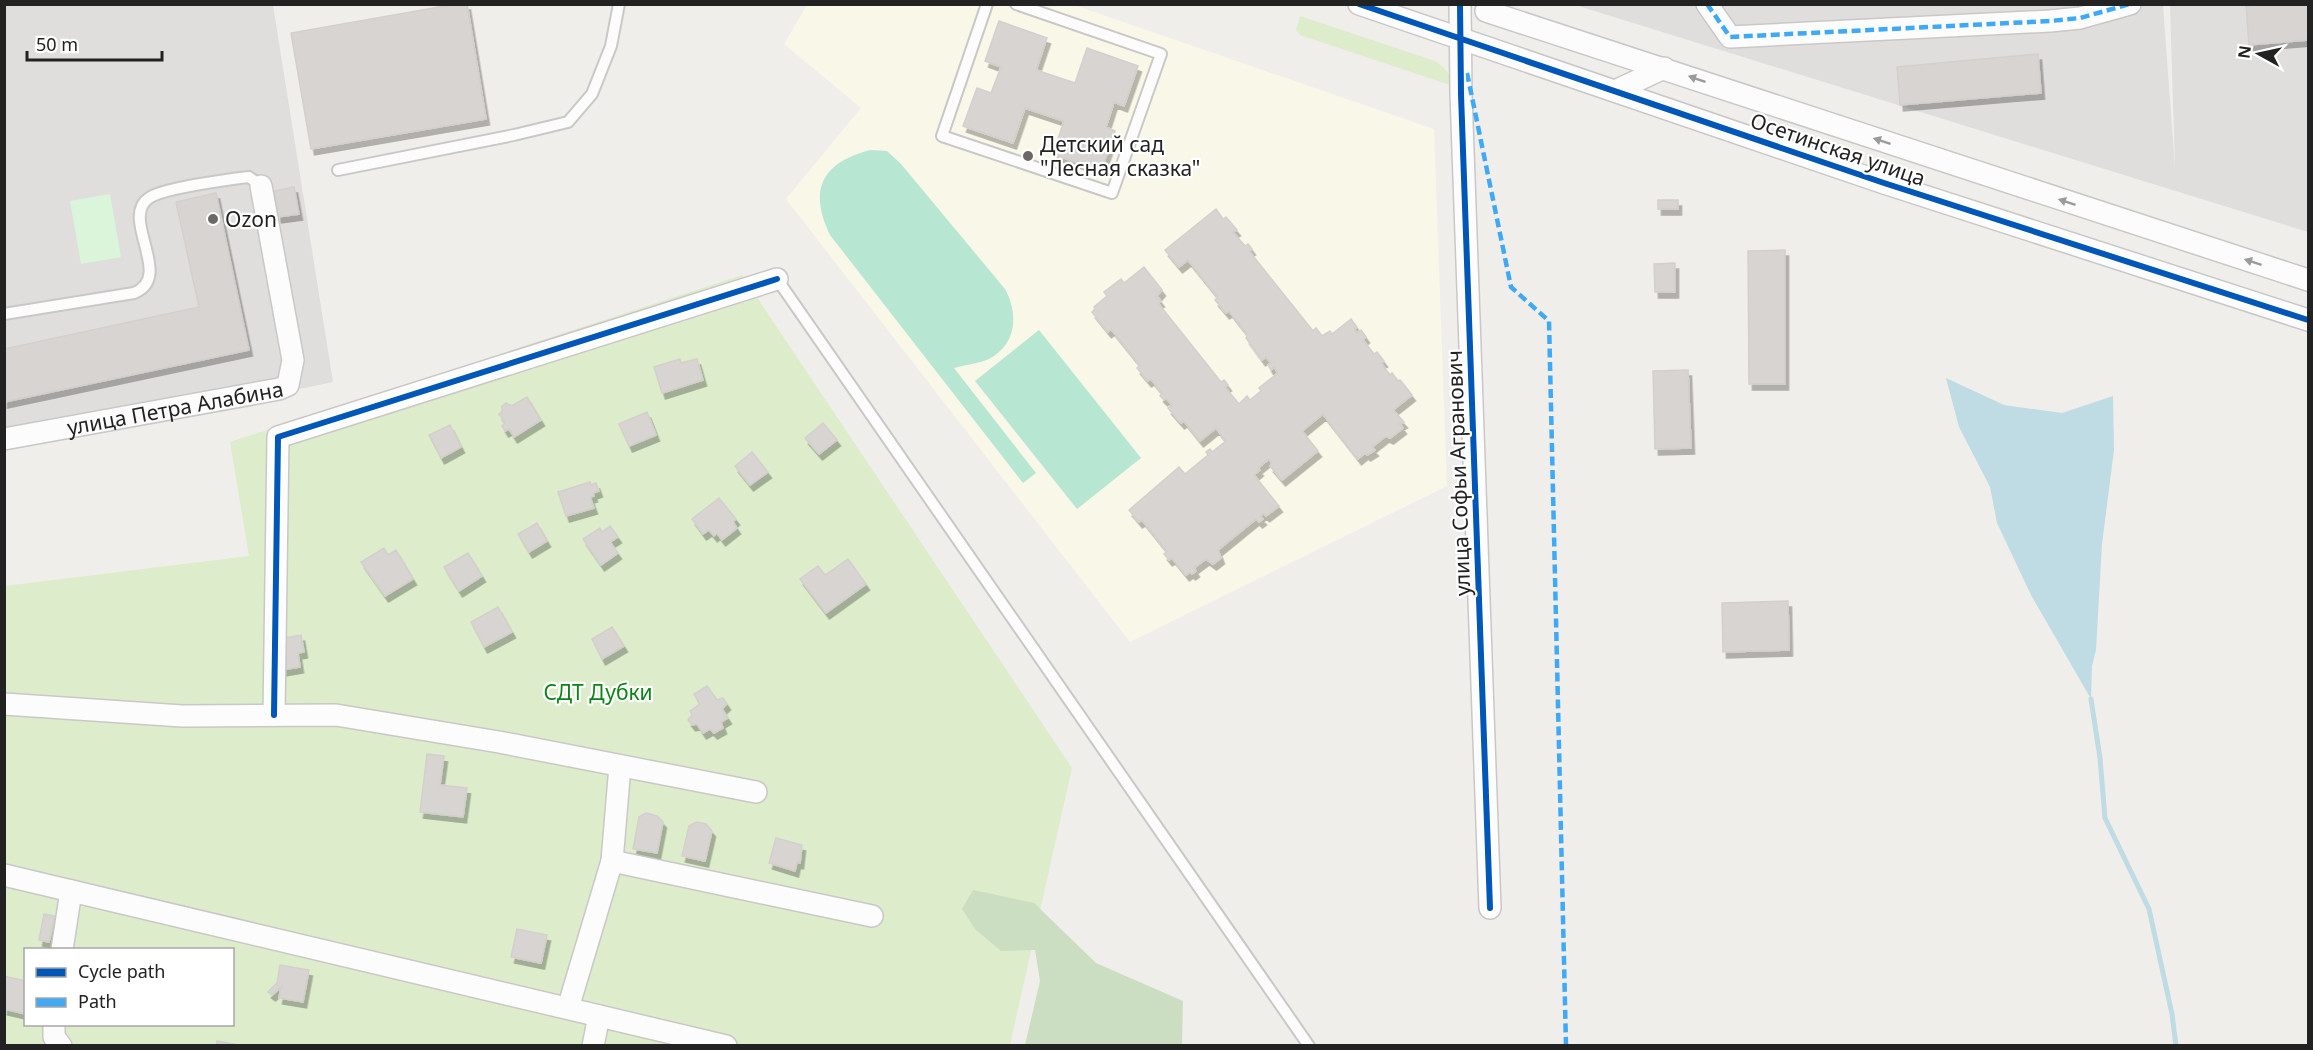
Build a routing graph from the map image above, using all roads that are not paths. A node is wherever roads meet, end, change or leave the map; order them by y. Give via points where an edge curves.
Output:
1 (619, 4) edge
2 (987, 4) edge
3 (1359, 4) edge
4 (1460, 4) edge
5 (1707, 4) edge
6 (2130, 4) edge
7 (1018, 5) edge
8 (1486, 11) dead end
9 (1460, 38) junction
10 (1664, 68) junction
11 (1616, 91) junction
12 (338, 170) dead end
13 (261, 186) joint
14 (777, 279) joint
15 (2308, 280) edge
16 (4, 314) edge
17 (2308, 320) edge
18 (4, 439) edge
19 (4, 704) edge
20 (274, 715) junction
21 (620, 766) junction
22 (756, 792) dead end
23 (612, 861) junction
24 (4, 875) edge
25 (70, 891) junction
26 (1490, 908) dead end
27 (872, 916) dead end
28 (62, 948) edge
29 (568, 1008) junction
30 (599, 1016) junction
31 (54, 1026) edge
32 (61, 1046) edge
33 (593, 1046) edge
34 (726, 1046) edge
35 (1309, 1046) edge

1 - 12 lane via 611,46 592,94 568,122
2 - 7 lane via 942,136 1112,193 1161,54
3 - 9 street, Осетинская улица
4 - 9 street, улица Софьи Агранович
5 - 6 street via 1730,37 2050,21 2080,18
8 - 10 street, Осетинская улица
9 - 11 street, Осетинская улица
9 - 26 street, улица Софьи Агранович
10 - 11 street
15 -> 10 street, Осетинская улица
11 - 17 street, Осетинская улица via 1884,183
13 - 16 lane via 249,177 240,178 156,194 142,204 139,214 149,272 149,282 142,290
13 - 18 street, улица Петра Алабина via 292,360 288,385
14 - 20 street via 278,437
14 - 35 lane
19 - 20 street via 182,716
20 - 21 street via 336,715
21 - 22 street
21 - 23 street
23 - 27 street
23 - 29 street
24 - 25 street
25 - 28 street
25 - 29 street
29 - 30 street
30 - 33 street
30 - 34 street
31 - 32 street via 54,1037

